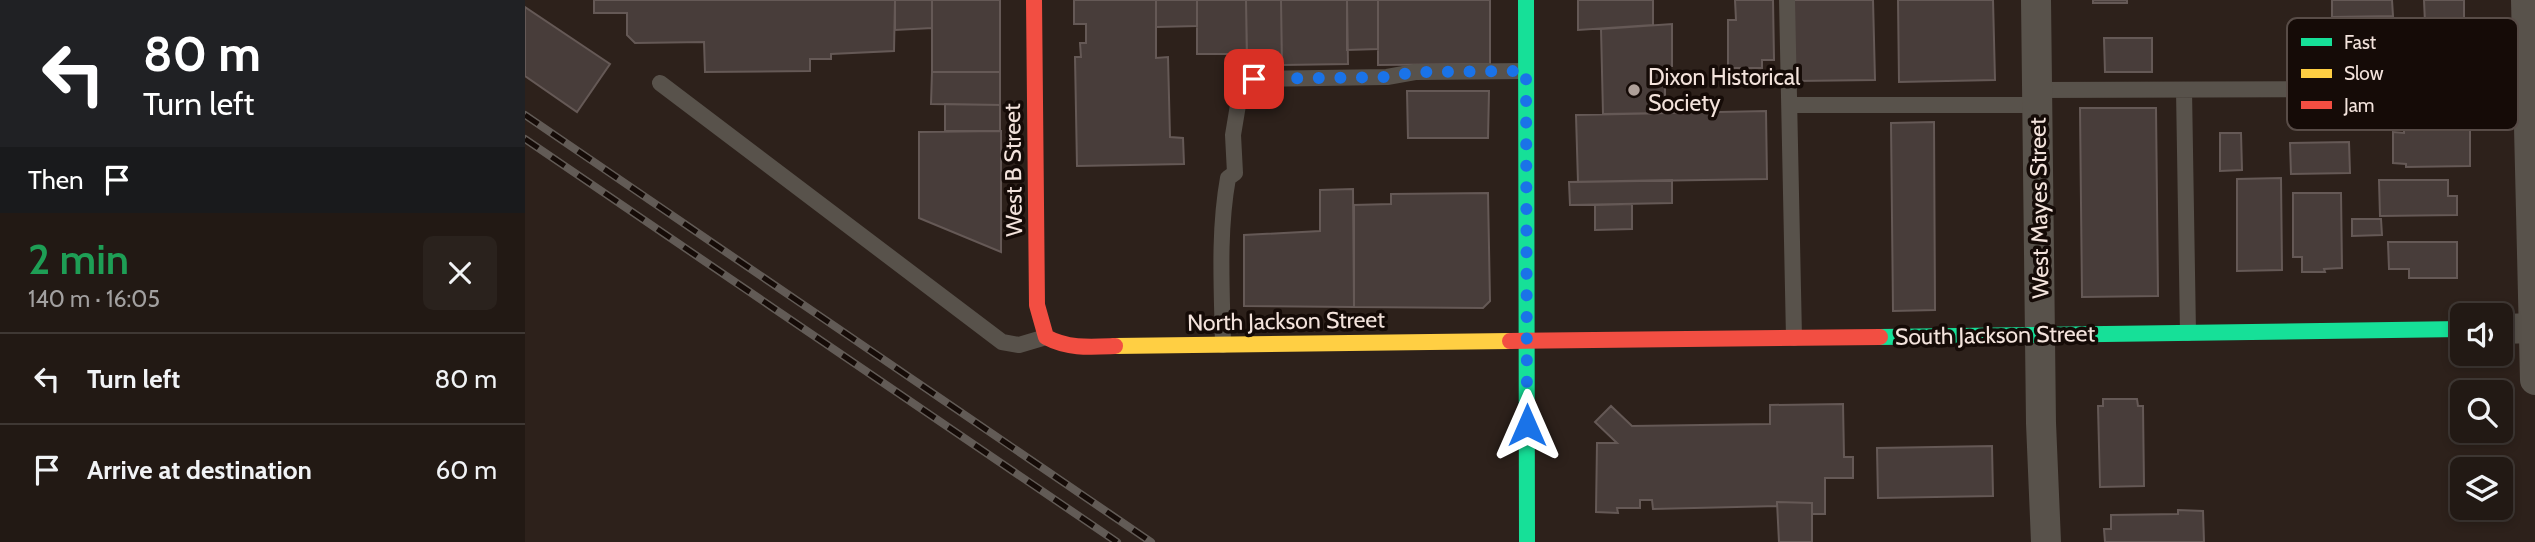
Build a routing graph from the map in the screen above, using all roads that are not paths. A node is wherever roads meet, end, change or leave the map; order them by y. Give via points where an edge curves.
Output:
1 (1034, 0) edge
2 (1526, 0) edge
3 (1787, 0) edge
4 (2036, 0) edge
5 (2526, 0) edge
6 (1526, 71) junction
7 (660, 83) dead end
8 (2530, 84) edge
9 (2184, 90) junction
10 (2287, 90) edge
11 (2037, 97) junction
12 (1790, 105) junction
13 (2534, 328) edge
14 (2450, 329) edge
15 (2513, 329) edge
16 (2188, 333) junction
17 (2040, 335) junction
18 (1046, 337) junction
19 (1794, 338) junction
20 (1528, 342) junction
21 (1223, 345) junction
22 (2535, 380) edge
23 (1527, 542) edge
24 (2046, 542) edge

1 - 18 street, West B Street via 1037,305
2 - 6 street
3 - 12 lane
4 - 11 street, West Mayes Street
5 - 8 street
6 - 20 street
6 - 21 lane via 1254,79 1239,99 1233,135 1235,173 1228,178 1224,196
7 - 18 lane via 1002,342 1019,345
8 - 13 street
9 - 10 lane
9 - 11 lane
9 - 16 lane
11 - 12 lane
11 - 17 street, West Mayes Street
12 - 19 lane
13 - 15 street
13 - 22 street
14 - 16 street, South Jackson Street
16 - 17 street, South Jackson Street
17 - 19 street, South Jackson Street
17 - 24 street, West Mayes Street
18 - 21 street, North Jackson Street via 1074,347
19 - 20 street, South Jackson Street
20 - 21 street, North Jackson Street
20 - 23 street

